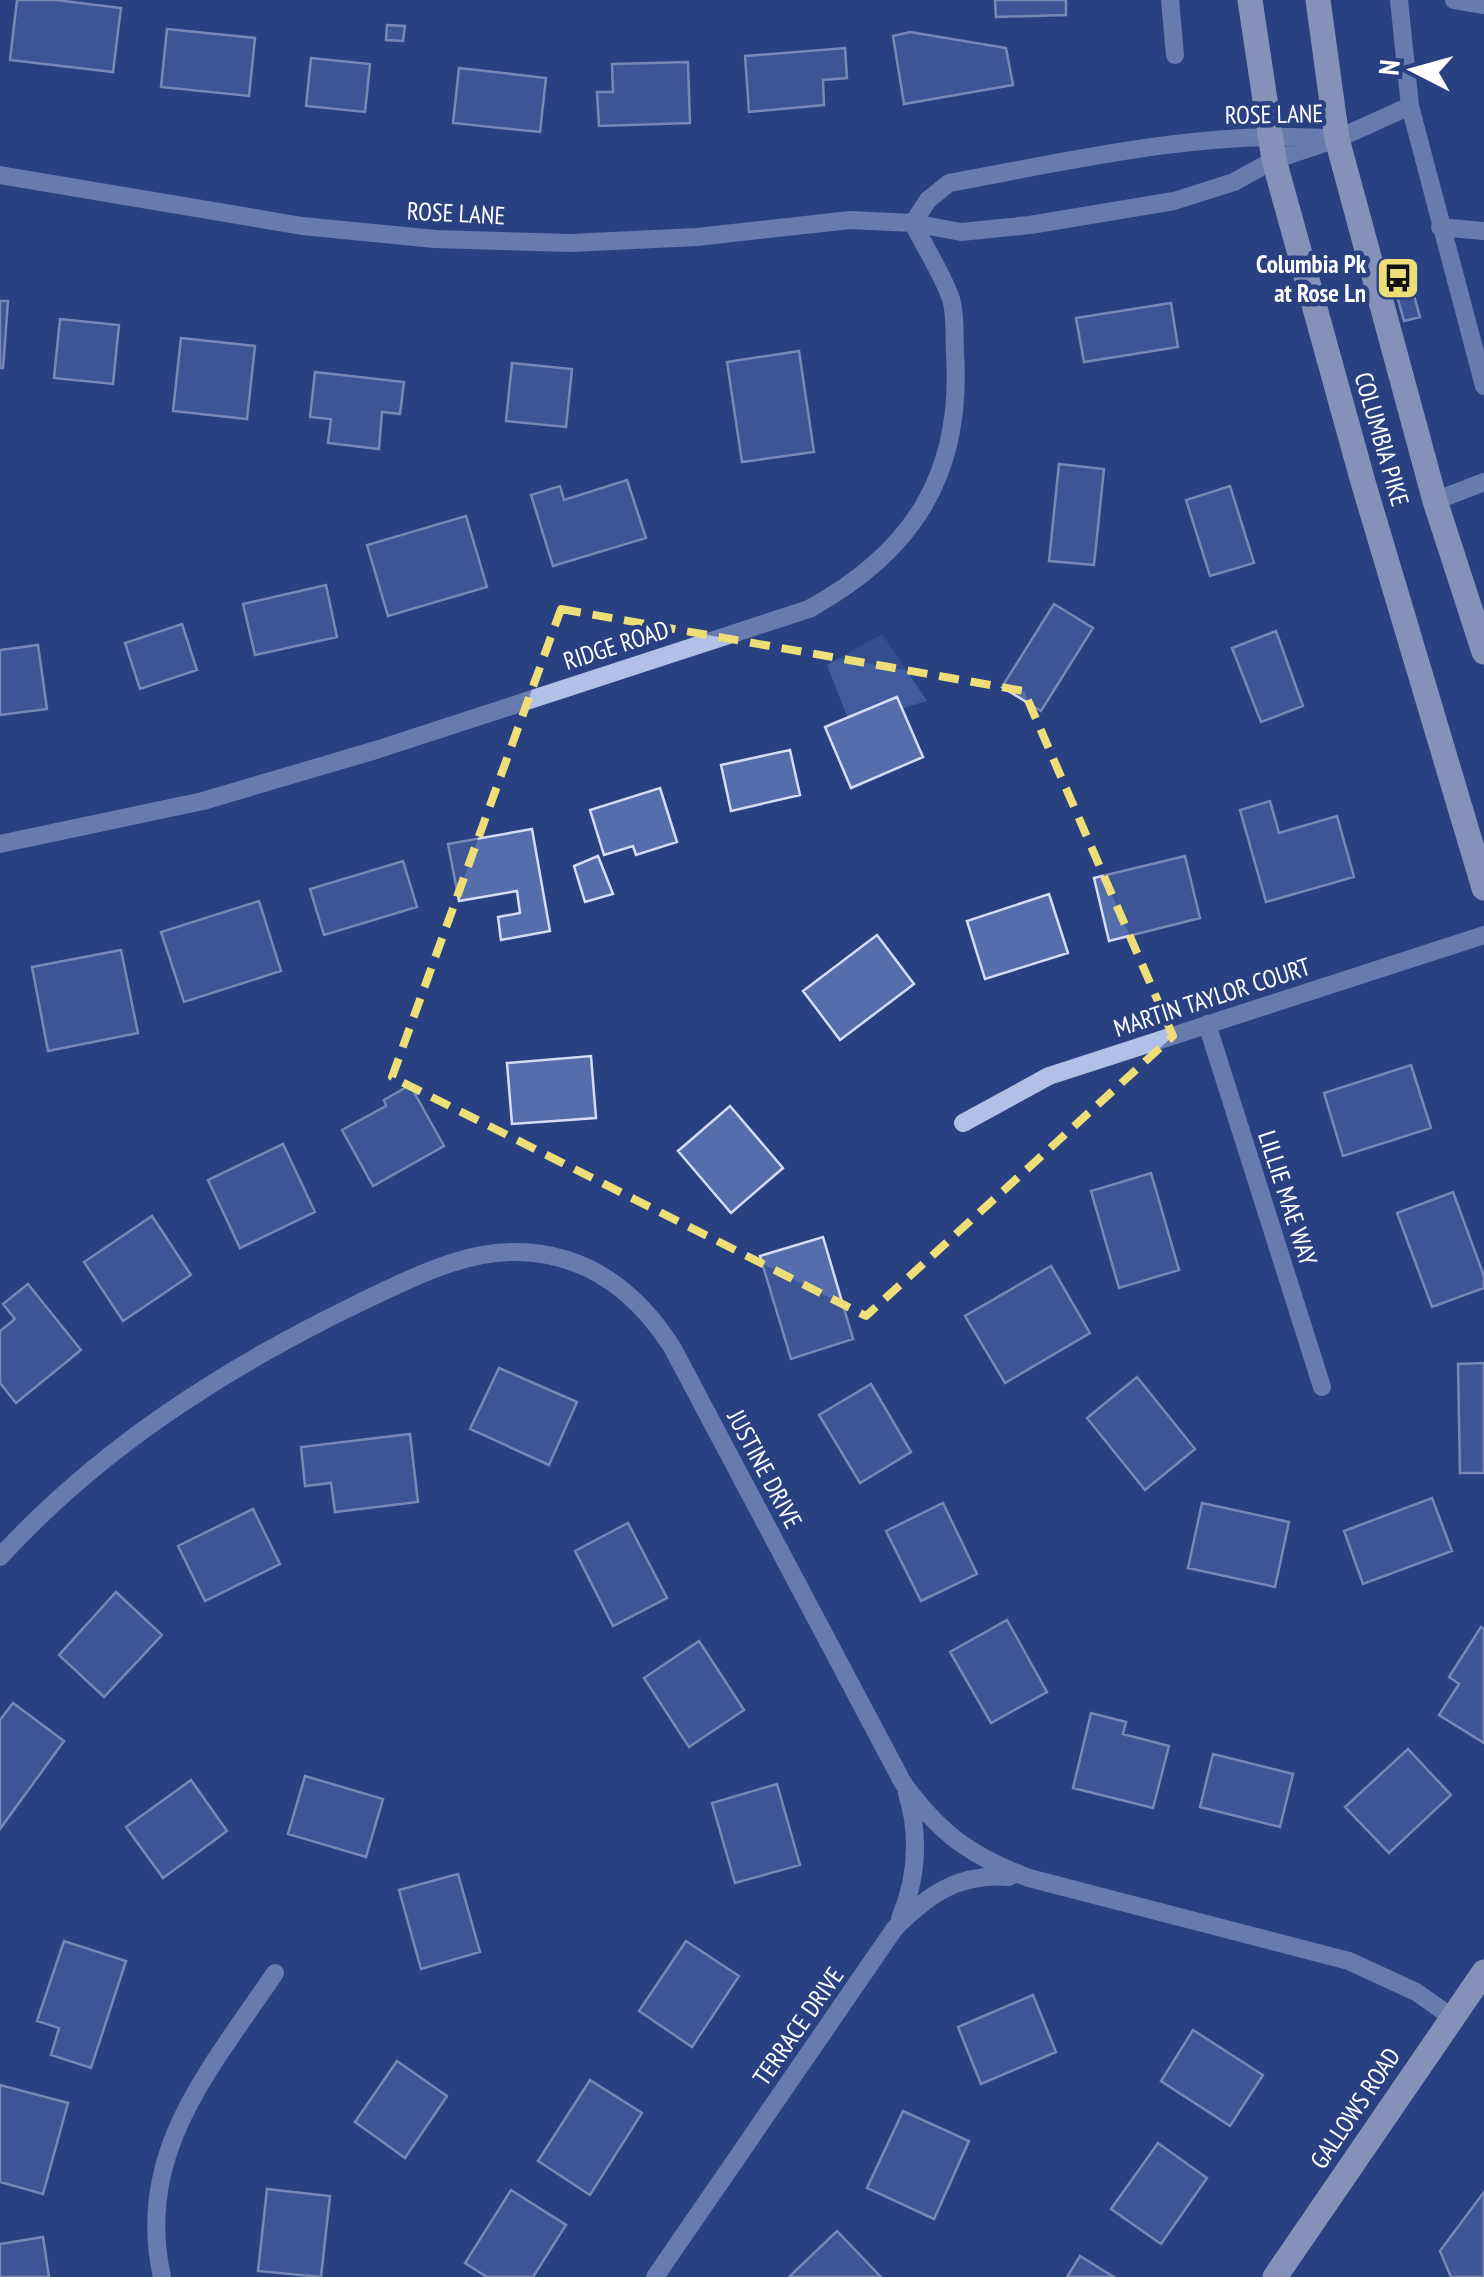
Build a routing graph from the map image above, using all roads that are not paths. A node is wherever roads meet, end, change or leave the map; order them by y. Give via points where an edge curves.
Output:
1 (1170, 0) edge
2 (1250, 0) edge
3 (1318, 0) edge
4 (1399, 0) edge
5 (1454, 0) edge
6 (1484, 5) edge
7 (1175, 55) dead end
8 (1410, 106) junction
9 (1268, 135) junction
10 (1338, 138) junction
11 (1274, 160) junction
12 (0, 175) edge
13 (913, 223) junction
14 (1440, 227) junction
15 (1484, 231) edge
16 (1484, 386) edge
17 (1484, 482) edge
18 (1436, 501) junction
19 (1484, 652) edge
20 (0, 844) edge
21 (1484, 888) edge
22 (1484, 935) edge
23 (1206, 1024) junction
24 (963, 1123) dead end
25 (1322, 1387) dead end
26 (0, 1557) edge
27 (903, 1783) junction
28 (1030, 1878) junction
29 (896, 1928) junction
30 (1484, 1972) edge
31 (275, 1973) dead end
32 (1452, 2018) junction
33 (162, 2277) edge
34 (655, 2277) edge
35 (1275, 2277) edge

1 - 7 street
2 - 9 main road, COLUMBIA PIKE
3 - 10 main road, COLUMBIA PIKE
4 - 8 street
5 - 6 street
8 - 10 street
8 - 14 street
9 - 10 street, ROSE LANE
9 - 11 main road, COLUMBIA PIKE
9 - 13 street, ROSE LANE via 1140,146 949,184
10 - 11 street, ROSE LANE
10 - 18 main road, COLUMBIA PIKE
11 - 13 street, ROSE LANE via 1234,182 1174,201 985,230
11 - 21 main road, COLUMBIA PIKE
12 - 13 street, ROSE LANE via 302,226 434,239 570,243 850,220
13 - 20 street, RIDGE ROAD via 951,301 957,380 952,427 917,517 852,586 809,609 350,758 204,801
14 - 15 street
14 - 16 street
17 - 18 street
18 - 19 main road, COLUMBIA PIKE
22 - 23 street, MARTIN TAYLOR COURT
23 - 24 street, MARTIN TAYLOR COURT via 1050,1076
23 - 25 street, LILLIE MAE WAY
26 - 27 street, JUSTINE DRIVE via 162,1415 288,1338 416,1275 516,1252 558,1256 618,1284 650,1314
27 - 28 street, JUSTINE DRIVE via 963,1847
27 - 29 street via 916,1855 910,1896
28 - 29 street, TERRACE DRIVE via 986,1875 957,1882 922,1901
28 - 32 street, JUSTINE DRIVE via 1349,1960
29 - 34 street, TERRACE DRIVE
30 - 32 main road, GALLOWS ROAD
31 - 33 street via 179,2119 156,2208
32 - 35 main road, GALLOWS ROAD

